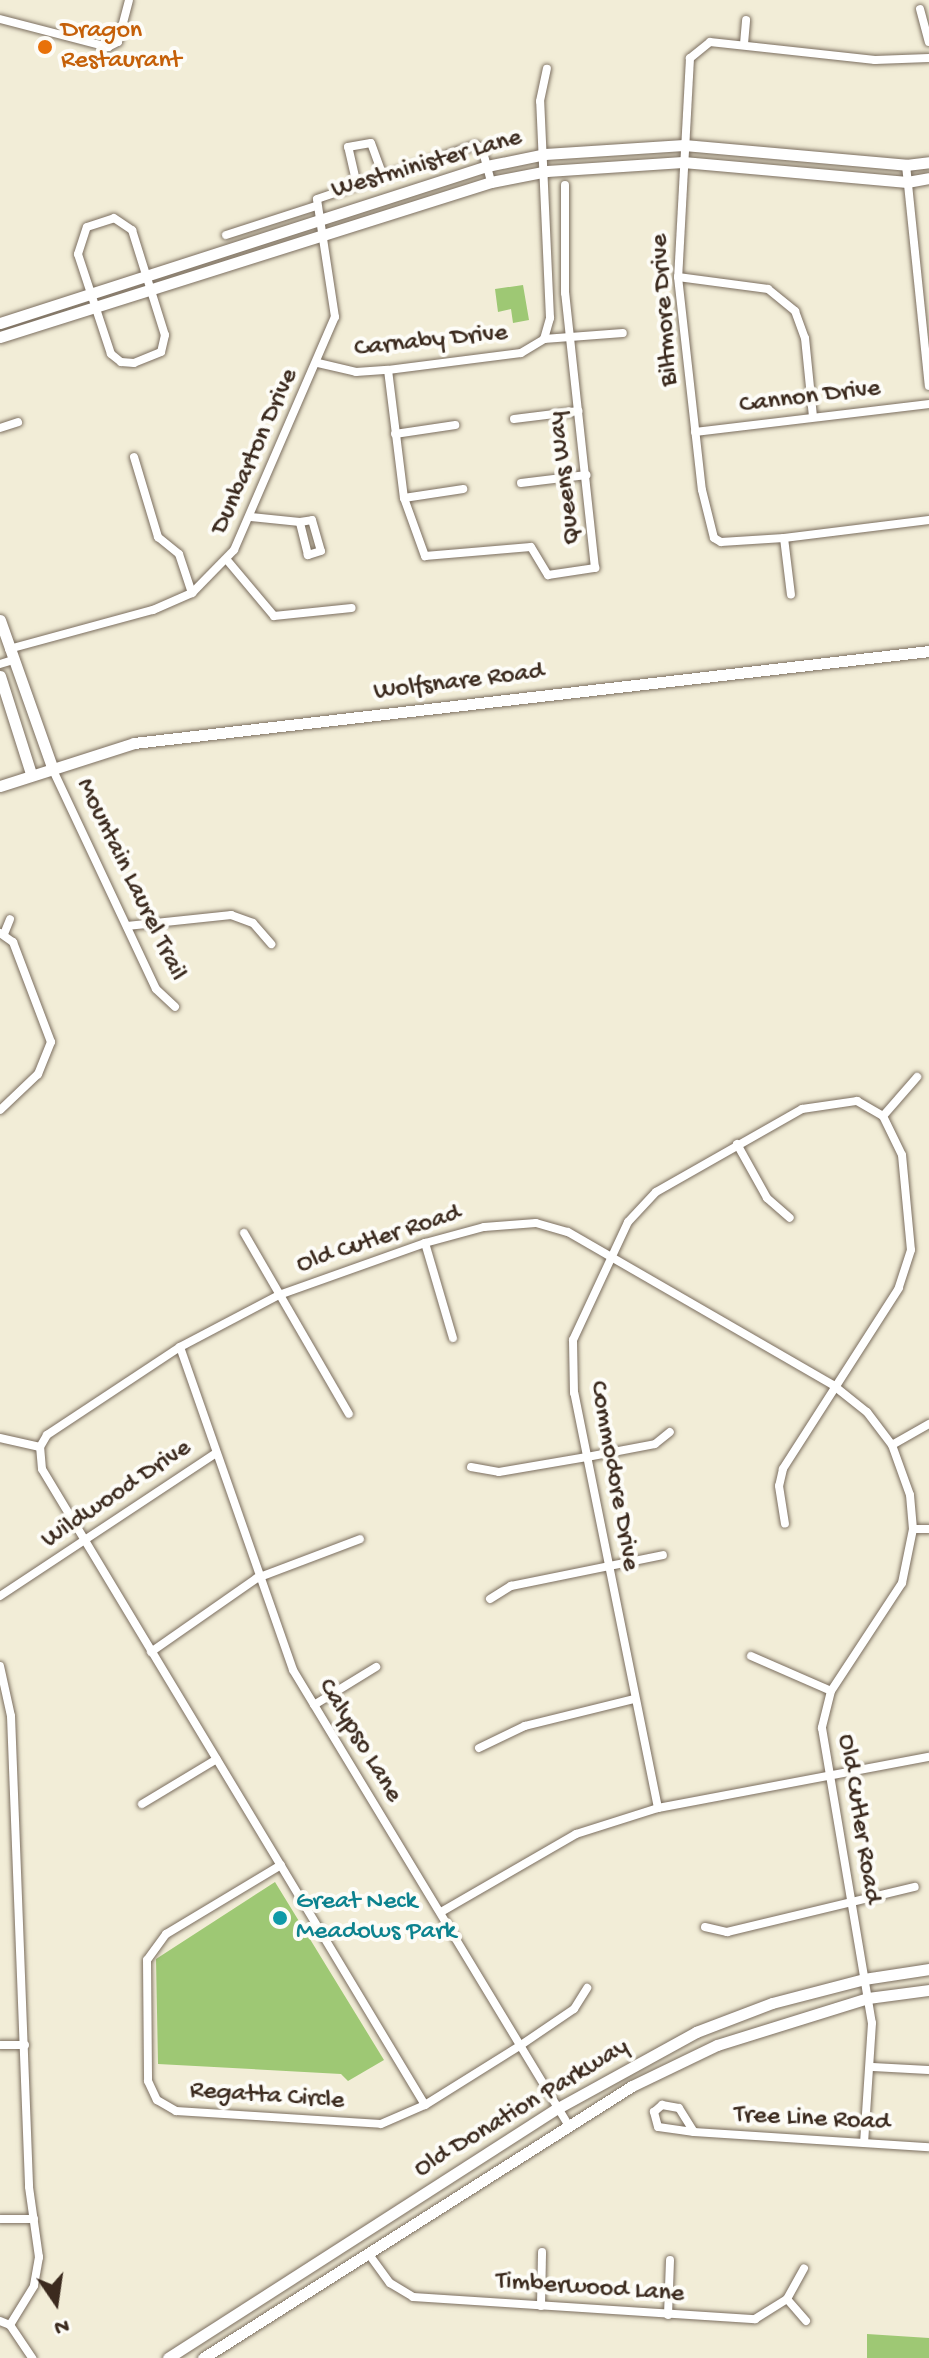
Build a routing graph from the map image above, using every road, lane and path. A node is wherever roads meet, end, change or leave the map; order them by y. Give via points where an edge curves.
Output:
1 (129, 0) edge
2 (920, 9) dead end
3 (0, 19) edge
4 (746, 20) dead end
5 (929, 42) edge
6 (744, 44) junction
7 (929, 58) edge
8 (547, 69) dead end
9 (684, 145) junction
10 (545, 154) junction
11 (683, 162) junction
12 (929, 162) edge
13 (906, 165) junction
14 (487, 166) junction
15 (547, 171) junction
16 (383, 176) junction
17 (929, 178) edge
18 (491, 182) junction
19 (907, 182) junction
20 (357, 185) junction
21 (565, 185) dead end
22 (316, 206) junction
23 (319, 219) junction
24 (226, 235) dead end
25 (324, 236) junction
26 (563, 261) junction
27 (546, 263) junction
28 (678, 277) junction
29 (149, 284) junction
30 (94, 302) junction
31 (0, 323) edge
32 (623, 333) dead end
33 (0, 337) edge
34 (570, 338) junction
35 (544, 339) junction
36 (318, 363) junction
37 (928, 364) edge
38 (388, 370) junction
39 (929, 386) edge
40 (929, 404) edge
41 (579, 411) junction
42 (813, 417) junction
43 (514, 419) dead end
44 (18, 422) dead end
45 (455, 425) dead end
46 (0, 428) edge
47 (695, 432) junction
48 (395, 434) junction
49 (134, 457) dead end
50 (587, 475) junction
51 (521, 483) dead end
52 (463, 489) dead end
53 (404, 498) junction
54 (251, 517) junction
55 (929, 520) edge
56 (300, 522) dead end
57 (784, 538) junction
58 (227, 560) junction
59 (192, 593) junction
60 (791, 595) dead end
61 (352, 608) dead end
62 (0, 620) edge
63 (929, 651) edge
64 (11, 654) junction
65 (0, 664) edge
66 (0, 676) edge
67 (52, 767) junction
68 (31, 774) junction
69 (0, 786) edge
70 (10, 919) dead end
71 (127, 926) junction
72 (2, 934) edge
73 (271, 944) dead end
74 (175, 1007) dead end
75 (917, 1077) dead end
76 (0, 1110) edge
77 (883, 1116) junction
78 (737, 1144) junction
79 (790, 1218) dead end
80 (244, 1233) dead end
81 (425, 1243) junction
82 (610, 1256) junction
83 (279, 1295) junction
84 (453, 1338) dead end
85 (180, 1347) junction
86 (833, 1385) junction
87 (349, 1414) dead end
88 (929, 1424) edge
89 (670, 1432) dead end
90 (0, 1438) edge
91 (892, 1445) junction
92 (40, 1447) junction
93 (216, 1453) junction
94 (587, 1457) junction
95 (471, 1467) dead end
96 (785, 1524) dead end
97 (913, 1529) junction
98 (929, 1529) edge
99 (360, 1539) dead end
100 (85, 1540) junction
101 (663, 1555) dead end
102 (608, 1566) junction
103 (257, 1578) junction
104 (0, 1596) edge
105 (490, 1599) dead end
106 (151, 1652) junction
107 (751, 1656) dead end
108 (0, 1666) edge
109 (376, 1667) dead end
110 (831, 1691) junction
111 (634, 1699) junction
112 (314, 1705) junction
113 (479, 1748) dead end
114 (929, 1757) edge
115 (217, 1759) junction
116 (828, 1775) junction
117 (142, 1804) dead end
118 (658, 1808) junction
119 (281, 1865) junction
120 (915, 1887) dead end
121 (851, 1903) junction
122 (441, 1912) junction
123 (705, 1927) dead end
124 (929, 1969) edge
125 (864, 1979) junction
126 (587, 1988) dead end
127 (929, 1990) edge
128 (868, 1998) junction
129 (0, 2045) edge
130 (25, 2045) junction
131 (521, 2045) junction
132 (872, 2067) junction
133 (929, 2070) edge
134 (425, 2105) junction
135 (558, 2108) junction
136 (569, 2126) junction
137 (694, 2132) junction
138 (864, 2142) junction
139 (929, 2147) edge
140 (0, 2219) edge
141 (34, 2219) junction
142 (542, 2252) dead end
143 (368, 2253) junction
144 (670, 2260) dead end
145 (804, 2268) dead end
146 (787, 2299) junction
147 (541, 2306) junction
148 (668, 2315) junction
149 (0, 2321) edge
150 (806, 2321) dead end
151 (10, 2325) junction
152 (32, 2358) edge
153 (168, 2358) edge
154 (203, 2358) edge

1 - 3 street via 118,42 108,47
2 - 5 street
4 - 6 street
6 - 7 street, Biltmore Drive via 875,60
6 - 9 street, Biltmore Drive via 710,42 690,58
8 - 10 street, Carnaby Drive via 540,101
9 - 10 street, Westminister Lane
9 - 11 street, Biltmore Drive
9 - 13 street, Westminister Lane
10 - 14 street, Westminister Lane
10 - 15 street, Carnaby Drive
11 - 15 street, Westminister Lane
11 - 19 street, Westminister Lane
11 - 28 street, Biltmore Drive
12 - 13 street, Westminister Lane
13 - 19 street
14 - 16 street via 476,145
14 - 18 street
14 - 23 street, Westminister Lane
15 - 18 street, Westminister Lane
15 - 27 street, Carnaby Drive
16 - 20 street
16 - 20 street via 371,143 348,147
17 - 19 street, Westminister Lane
18 - 25 street, Westminister Lane
19 - 37 street
20 - 22 street via 321,197
21 - 26 street, Queens Way
22 - 23 street, Dunbarton Drive
22 - 24 street
23 - 25 street, Dunbarton Drive
23 - 29 street, Westminister Lane
25 - 29 street, Westminister Lane
25 - 36 street, Dunbarton Drive via 335,317
26 - 27 street
26 - 34 street, Queens Way
27 - 35 street, Carnaby Drive via 550,324
28 - 42 street via 768,289 795,311 805,338
28 - 47 street, Biltmore Drive
29 - 30 street, Westminister Lane
29 - 30 street via 166,344 158,355 143,360 125,363 114,357
29 - 30 street via 127,222 114,218 89,225 78,254
30 - 31 street, Westminister Lane
30 - 33 street, Westminister Lane
32 - 34 street, Carnaby Drive
34 - 35 street, Carnaby Drive
34 - 41 street, Queens Way
35 - 38 street, Carnaby Drive via 521,353
36 - 38 street, Carnaby Drive via 356,372
36 - 54 street, Dunbarton Drive
37 - 39 street
38 - 48 street, Queens Way
40 - 42 street, Cannon Drive
41 - 43 street
41 - 50 street, Queens Way
42 - 47 street, Cannon Drive
44 - 46 street
45 - 48 street
47 - 57 street, Biltmore Drive via 714,538
48 - 53 street, Queens Way
49 - 59 street via 158,537 179,554
50 - 51 street
50 - 53 street, Queens Way via 597,564 589,573 548,575 531,547 425,556
52 - 53 street
54 - 56 street
54 - 58 street, Dunbarton Drive
55 - 57 street, Biltmore Drive
57 - 60 street
58 - 59 street, Dunbarton Drive
58 - 61 street via 274,616
59 - 64 street, Dunbarton Drive
62 - 64 street
63 - 67 street, Wolfsnare Road via 134,743
64 - 65 street, Dunbarton Drive
64 - 67 street
66 - 68 street
67 - 68 street, Wolfsnare Road
67 - 71 street, Mountain Laurel Trail
68 - 69 street, Wolfsnare Road
70 - 72 street
71 - 73 street via 231,915 253,923
71 - 74 street, Mountain Laurel Trail via 156,989
72 - 76 street via 28,975 51,1042 38,1074
75 - 77 street
77 - 78 street, Commodore Drive via 857,1101 831,1101 802,1109
77 - 86 street via 902,1155 911,1250 899,1288
78 - 79 street via 767,1198
78 - 82 street, Commodore Drive via 656,1192 628,1222
80 - 83 street
81 - 82 street, Old Cutler Road via 484,1227 536,1223 568,1232
81 - 83 street, Old Cutler Road
81 - 84 street
82 - 86 street, Old Cutler Road
82 - 94 street, Commodore Drive via 573,1340 574,1393
83 - 85 street, Old Cutler Road
83 - 87 street
85 - 92 street, Old Cutler Road via 47,1435
85 - 93 street, Calypso Lane
86 - 91 street, Old Cutler Road via 867,1412
86 - 96 street via 783,1469 779,1486
88 - 91 street
89 - 94 street via 655,1444
90 - 92 street
91 - 97 street, Old Cutler Road via 910,1495
92 - 100 street via 42,1469
93 - 100 street, Wildwood Drive
93 - 103 street, Calypso Lane
94 - 95 street via 499,1472
94 - 102 street, Commodore Drive
97 - 98 street
97 - 110 street, Old Cutler Road via 902,1583
99 - 103 street
100 - 104 street, Wildwood Drive
100 - 106 street
101 - 102 street
102 - 105 street via 511,1586
102 - 111 street, Commodore Drive
103 - 106 street
103 - 112 street, Calypso Lane via 281,1646
106 - 115 street
107 - 110 street
108 - 130 street via 11,1716
109 - 112 street
110 - 116 street, Old Cutler Road via 822,1728
111 - 113 street via 525,1726
111 - 118 street, Commodore Drive
112 - 122 street, Calypso Lane
114 - 116 street
115 - 117 street
115 - 119 street
116 - 118 street
116 - 121 street, Old Cutler Road
118 - 122 street via 576,1834
119 - 134 street
119 - 134 street, Regatta Circle via 166,1934 151,1951 145,1989 148,2081 157,2100 193,2116 381,2124
120 - 121 street
121 - 123 street via 727,1932
121 - 125 street, Old Cutler Road
122 - 131 street, Calypso Lane
124 - 125 street, Old Donation Parkway
125 - 128 street, Old Cutler Road
125 - 135 street, Old Donation Parkway via 772,2003 696,2032
126 - 131 street, Regatta Circle via 574,2009
127 - 128 street, Old Donation Parkway
128 - 132 street, Old Cutler Road
128 - 136 street, Old Donation Parkway via 717,2045 632,2086
129 - 130 street
130 - 141 street
131 - 134 street, Regatta Circle
131 - 135 street, Calypso Lane
132 - 133 street
132 - 138 street, Old Cutler Road
135 - 136 street, Calypso Lane
135 - 153 street, Old Donation Parkway
136 - 143 street, Old Donation Parkway
137 - 137 street, Tree Line Road via 658,2127 654,2112 674,2105
137 - 138 street, Tree Line Road
138 - 139 street, Tree Line Road
140 - 141 street
141 - 151 street via 38,2272
142 - 147 street
143 - 147 street, Timberwood Lane via 390,2283 413,2297
143 - 154 street, Old Donation Parkway
144 - 148 street
145 - 146 street
146 - 148 street, Timberwood Lane via 755,2319
146 - 150 street
147 - 148 street, Timberwood Lane
149 - 151 street
151 - 152 street

